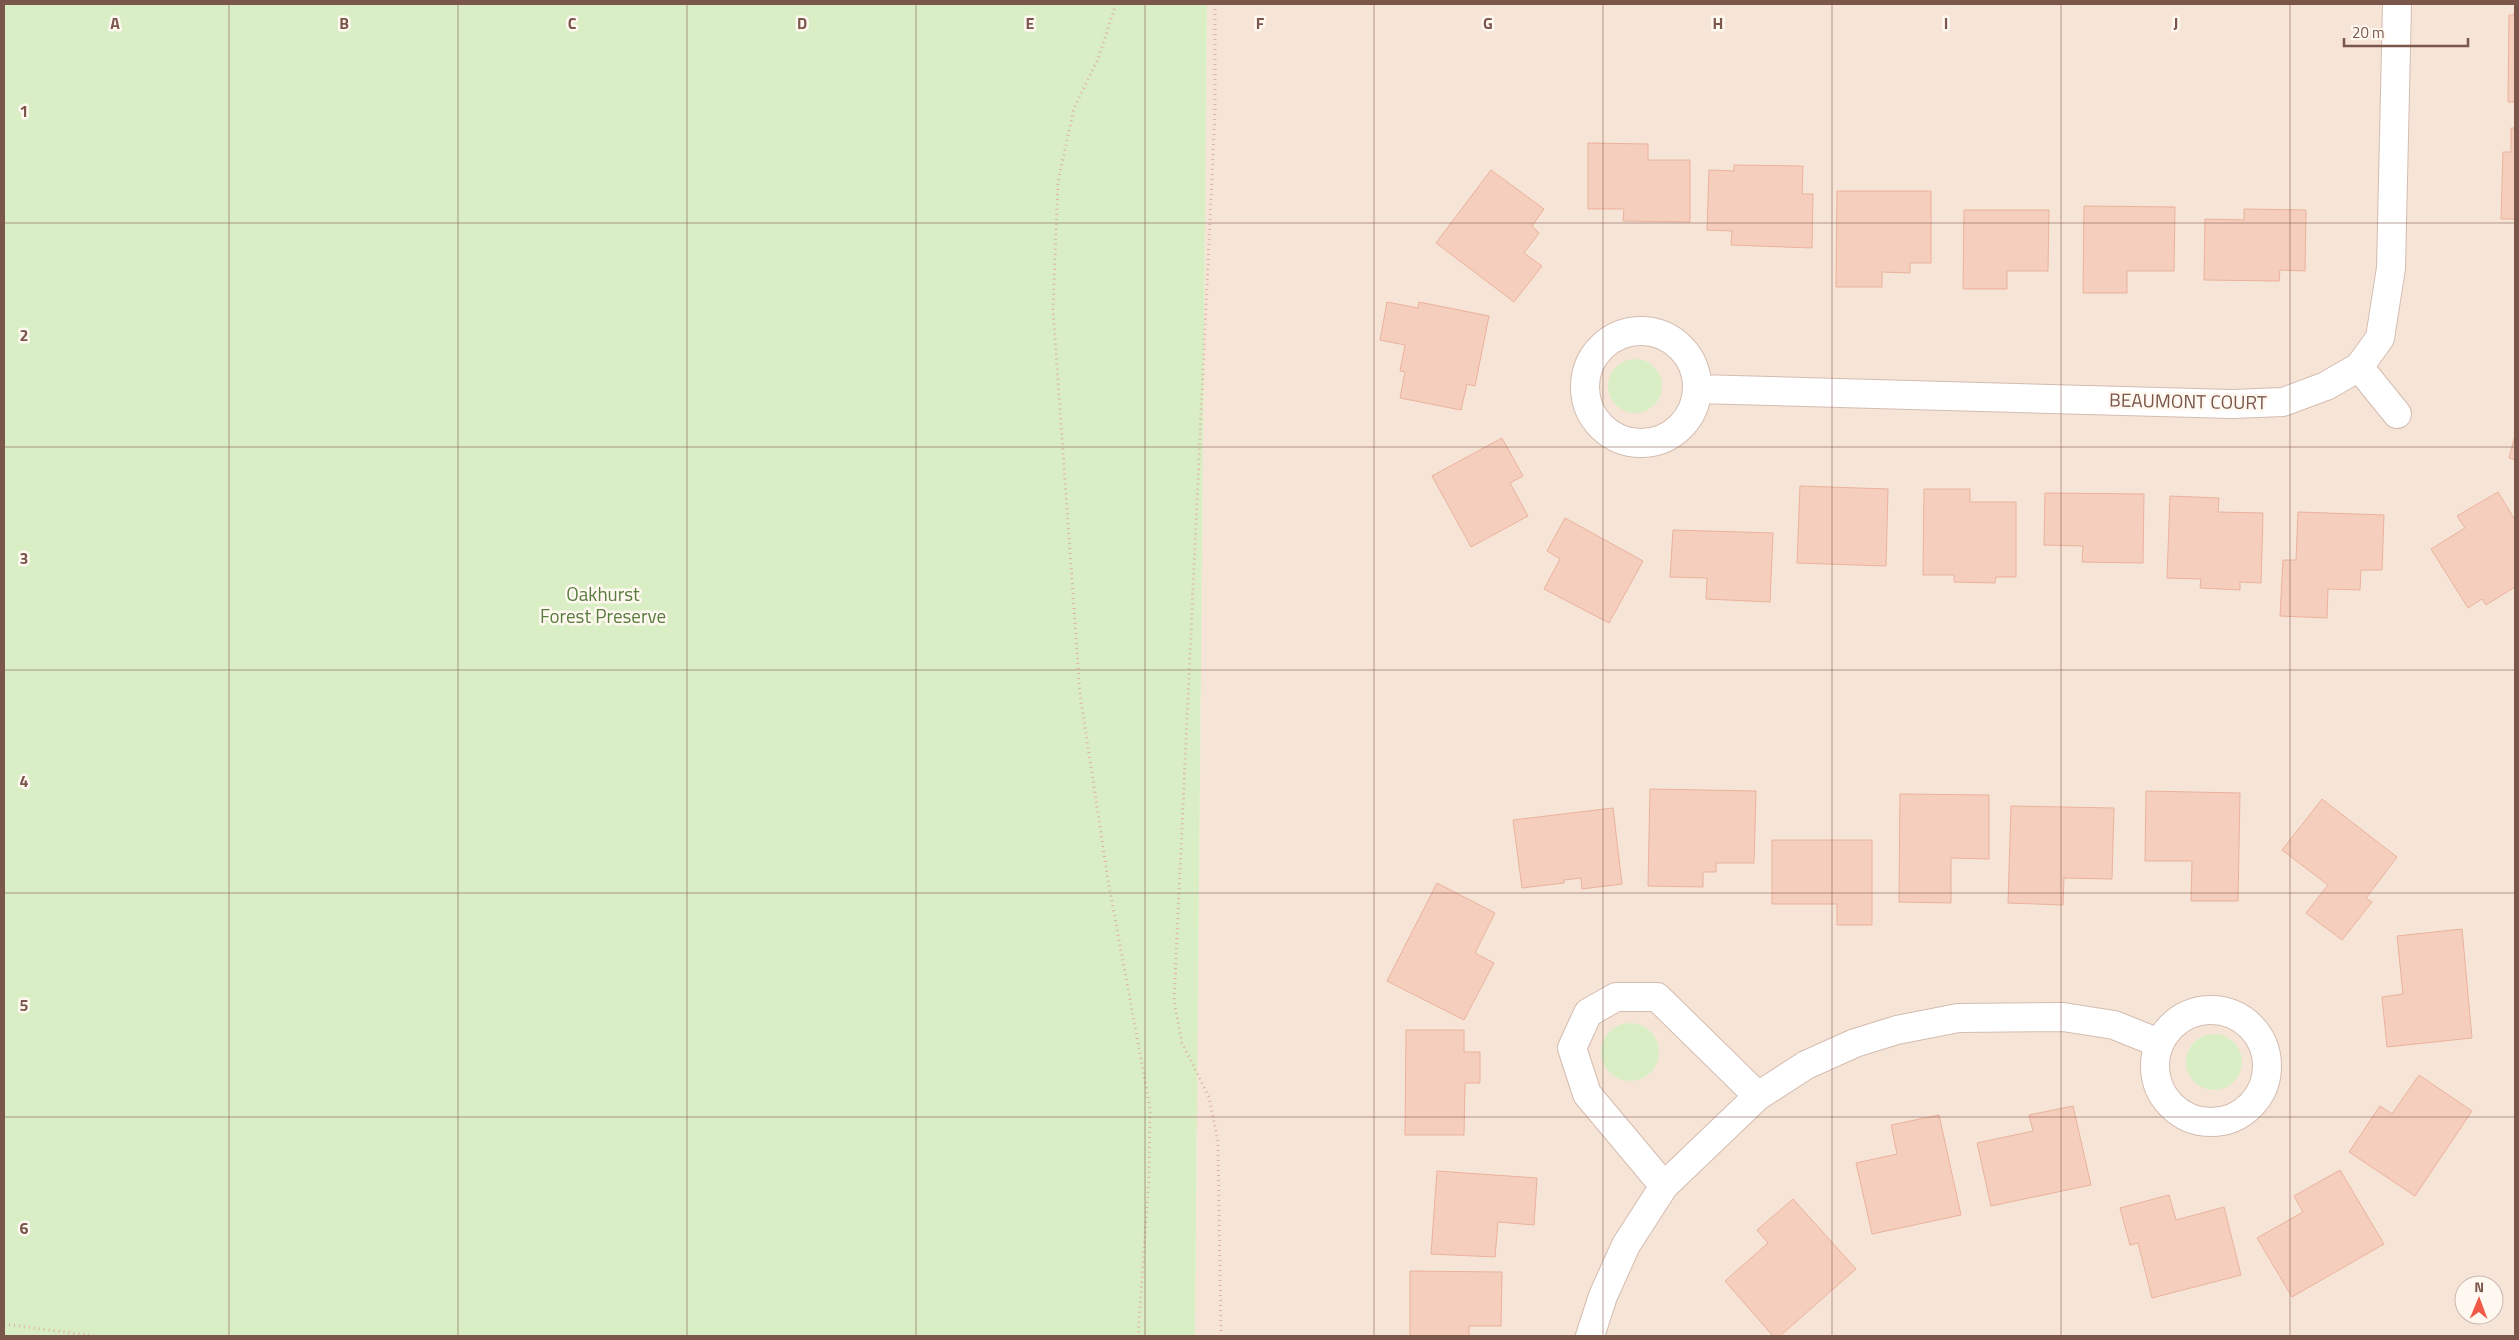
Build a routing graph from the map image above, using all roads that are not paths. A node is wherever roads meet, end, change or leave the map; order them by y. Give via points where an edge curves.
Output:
1 (2397, 4) edge
2 (2359, 368) junction
3 (1698, 389) junction
4 (2397, 414) dead end
5 (2160, 1043) junction
6 (1758, 1096) junction
7 (1664, 1186) junction
8 (1590, 1336) edge

1 - 2 street, BEAUMONT COURT via 2391,268 2380,338
2 - 3 street, BEAUMONT COURT via 2326,386 2283,402 2232,404
2 - 4 street
3 - 3 street via 1696,370 1688,354 1658,332 1639,331 1620,335 1605,344 1593,358 1586,375 1585,394 1590,412 1601,427 1617,438 1634,443 1653,442 1671,435 1685,423 1694,408
5 - 5 street via 2155,1061 2156,1080 2176,1110 2193,1119 2211,1122 2229,1119 2246,1110 2258,1097 2266,1080 2267,1061 2263,1043 2253,1028 2238,1016 2220,1010 2202,1010 2184,1016
5 - 6 street via 2114,1025 2063,1017 1958,1018 1897,1030 1855,1044 1806,1065
6 - 7 street
6 - 7 street via 1657,997 1616,997 1588,1013 1572,1048 1587,1094
7 - 8 street via 1626,1245 1603,1296

